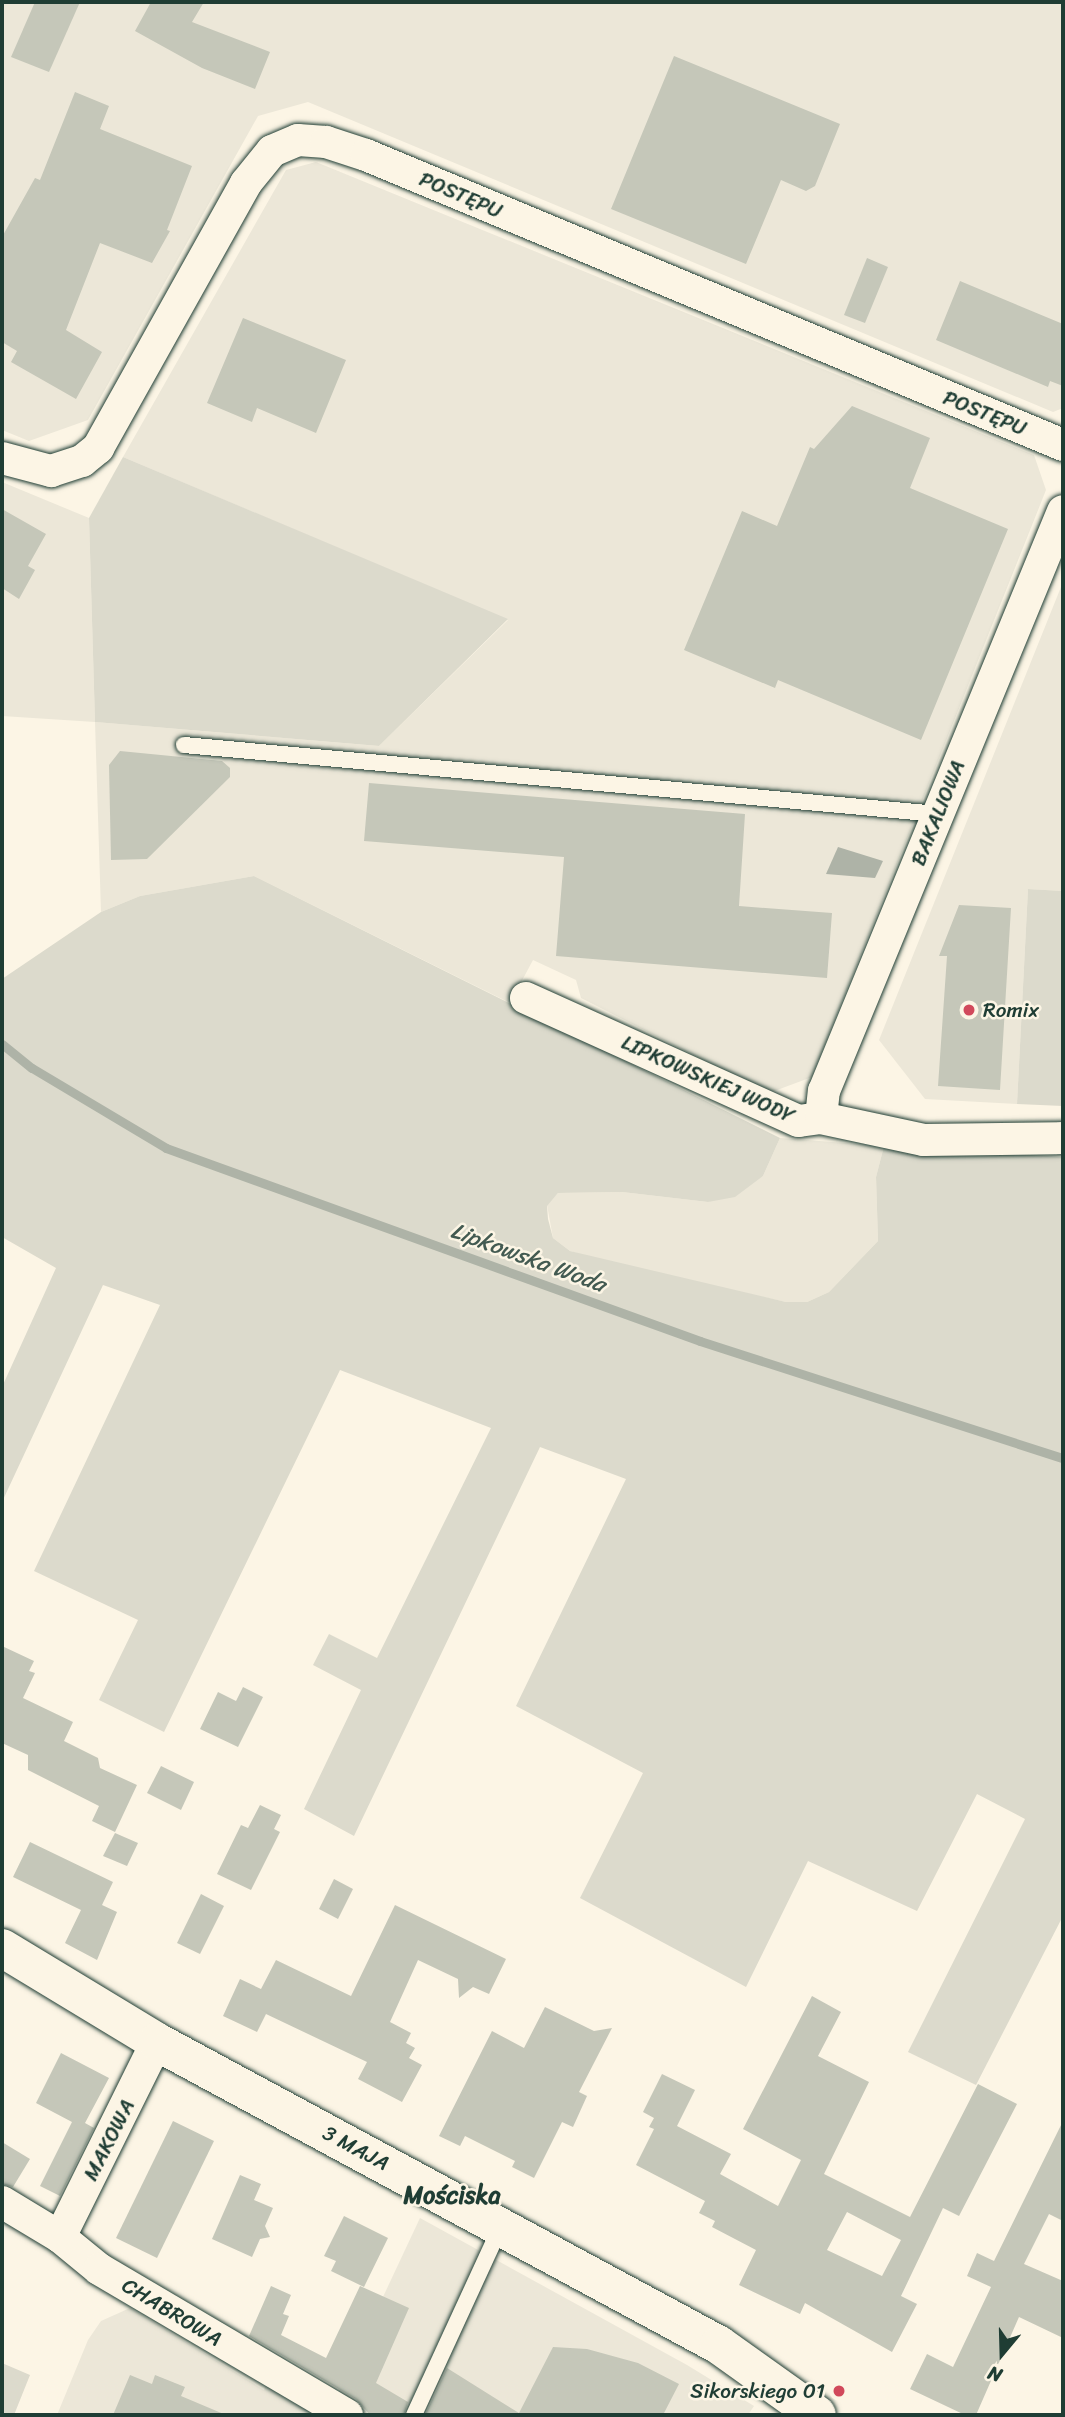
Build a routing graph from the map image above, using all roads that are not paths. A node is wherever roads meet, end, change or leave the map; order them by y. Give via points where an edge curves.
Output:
1 (1063, 445) edge
2 (2, 458) edge
3 (1063, 511) edge
4 (184, 745) dead end
5 (938, 814) junction
6 (526, 998) dead end
7 (821, 1118) junction
8 (1063, 1138) edge
9 (2, 1948) edge
10 (158, 2042) junction
11 (2, 2202) edge
12 (500, 2226) junction
13 (60, 2237) junction
14 (346, 2415) edge
15 (414, 2415) edge
16 (817, 2415) edge

1 - 2 street, POSTĘPU via 366,155 298,139 272,151 246,183 98,448 82,461 51,471
3 - 5 street, BAKALIOWA
4 - 5 lane
5 - 7 street, BAKALIOWA via 824,1091
6 - 7 street, LIPKOWSKIEJ WODY via 799,1121
7 - 8 street, LIPKOWSKIEJ WODY via 924,1140
9 - 10 main road, 3 MAJA
10 - 12 main road, 3 MAJA
10 - 13 street, MAKOWA
11 - 13 street, CHABROWA
12 - 15 lane
12 - 16 main road, 3 MAJA via 719,2345
13 - 14 street, CHABROWA via 99,2269

